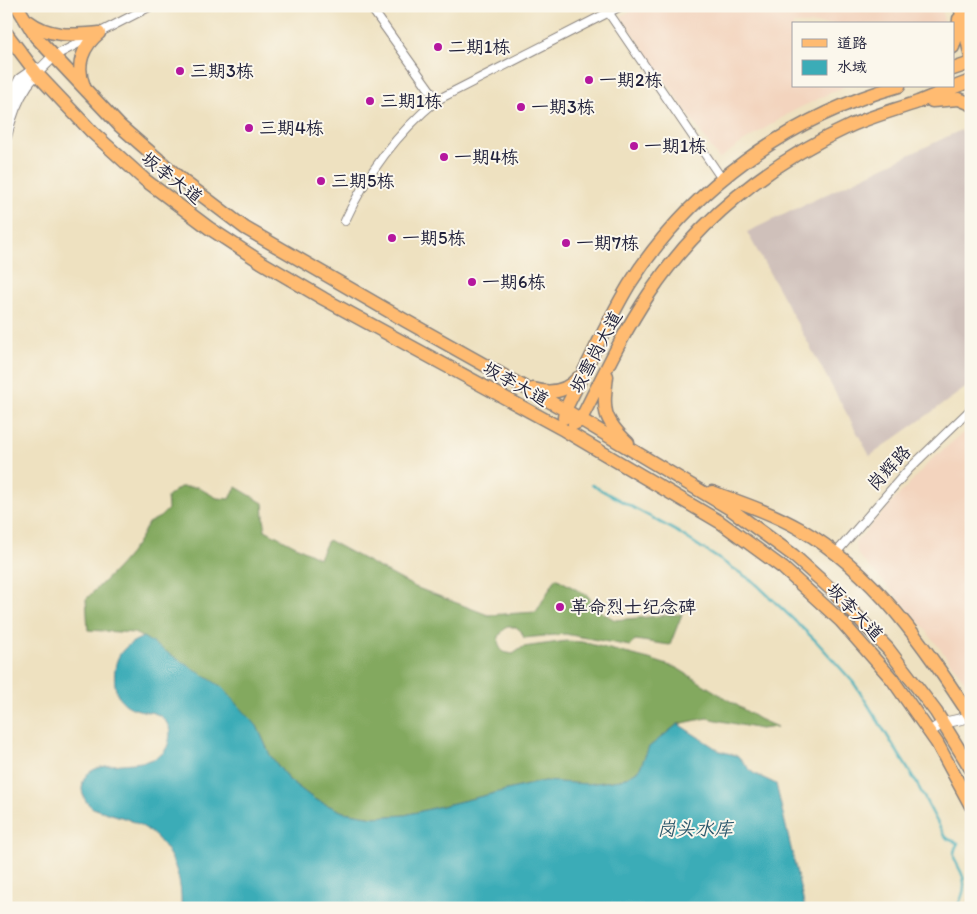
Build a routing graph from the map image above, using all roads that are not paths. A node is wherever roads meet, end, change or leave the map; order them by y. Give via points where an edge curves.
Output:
1 (151, 6) edge
2 (370, 6) edge
3 (621, 6) edge
4 (960, 6) edge
5 (606, 10) edge
6 (19, 11) edge
7 (6, 33) edge
8 (99, 33) junction
9 (954, 44) edge
10 (54, 56) junction
11 (971, 58) edge
12 (971, 63) edge
13 (954, 69) edge
14 (35, 72) junction
15 (971, 81) edge
16 (893, 88) edge
17 (953, 88) edge
18 (954, 88) edge
19 (87, 91) junction
20 (437, 100) junction
21 (917, 102) junction
22 (971, 104) edge
23 (6, 106) edge
24 (6, 137) edge
25 (722, 179) junction
26 (345, 222) dead end
27 (591, 358) junction
28 (608, 367) junction
29 (514, 382) junction
30 (971, 409) edge
31 (564, 410) junction
32 (580, 421) junction
33 (564, 430) junction
34 (642, 457) junction
35 (680, 479) junction
36 (836, 553) junction
37 (971, 717) edge
38 (943, 723) junction
39 (929, 732) junction
40 (971, 770) edge
41 (971, 806) edge

1 - 8 street
2 - 20 street
3 - 5 street
4 - 9 main road
4 - 11 main road
5 - 20 street
5 - 25 street
6 - 8 main road via 39,29 53,34
6 - 10 main road, 坂李大道 via 36,37
7 - 14 main road, 坂李大道
8 - 10 street
8 - 19 main road via 88,44 81,59 81,76
10 - 14 street
10 - 19 main road, 坂李大道
12 - 13 main road
14 - 23 street via 20,79
14 - 24 street via 19,99
14 - 33 main road, 坂李大道 via 92,132 145,180 209,228 324,299
15 - 18 main road, 坂雪岗大道
16 - 25 main road, 坂雪岗大道 via 842,106 800,126
17 - 21 main road, 坂雪岗大道
19 - 29 main road, 坂李大道 via 120,126 169,169 245,228
20 - 26 street via 405,129 378,162
21 - 22 main road via 959,99
21 - 28 main road, 坂雪岗大道 via 873,116 824,138 772,170 735,198 693,238 661,276 637,311
25 - 27 main road, 坂雪岗大道 via 683,217 647,260 620,302
27 - 29 main road via 575,381 561,390 545,392
27 - 31 main road, 坂雪岗大道
28 - 32 main road, 坂雪岗大道
28 - 34 main road via 604,401 608,420
29 - 31 main road, 坂李大道
30 - 36 street, 岗辉路 via 908,469
31 - 32 main road, 坂李大道
31 - 33 main road, 坂雪岗大道
32 - 33 main road, 坂雪岗大道
32 - 34 main road, 坂李大道
33 - 39 main road, 坂李大道 via 720,522 783,568 858,640 892,679
34 - 35 main road, 坂李大道
35 - 36 main road via 769,513
35 - 38 main road, 坂李大道 via 751,523 833,591 888,649
36 - 37 main road via 900,617
37 - 38 street
38 - 39 street
38 - 40 main road, 坂李大道
39 - 41 main road, 坂李大道

